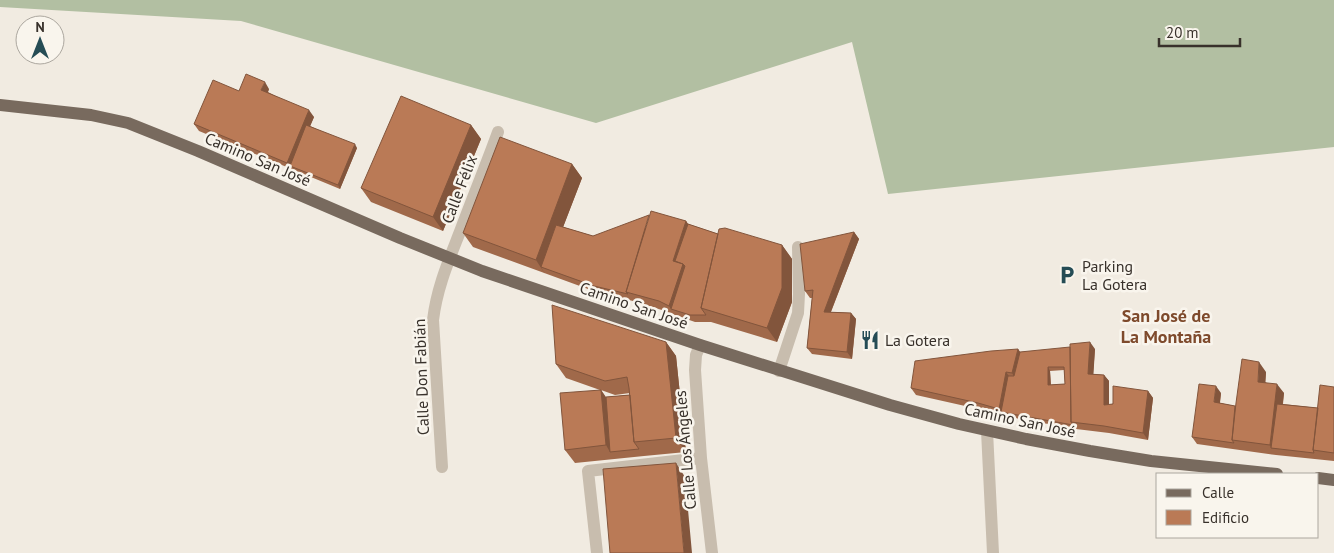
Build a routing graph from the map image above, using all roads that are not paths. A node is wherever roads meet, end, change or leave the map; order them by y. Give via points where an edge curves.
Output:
1 (0, 105) edge
2 (498, 132) dead end
3 (798, 247) edge
4 (450, 258) junction
5 (700, 345) junction
6 (779, 371) junction
7 (987, 431) junction
8 (701, 458) junction
9 (442, 467) dead end
10 (1267, 473) edge
11 (1319, 478) edge
12 (1334, 480) edge
13 (597, 553) edge
14 (712, 553) edge
15 (993, 553) edge

1 - 4 main road, Camino San José via 91,115 128,123
2 - 4 street, Calle Félix
3 - 6 street via 798,313
4 - 5 main road, Camino San José
4 - 9 street, Calle Don Fabián via 438,290 434,320
5 - 6 main road, Camino San José
5 - 8 street, Calle Los Ángeles via 694,370
6 - 7 main road, Camino San José
7 - 10 main road, Camino San José via 1151,461
7 - 15 street
8 - 13 street via 588,471
8 - 14 street, Calle Los Ángeles
11 - 12 main road

